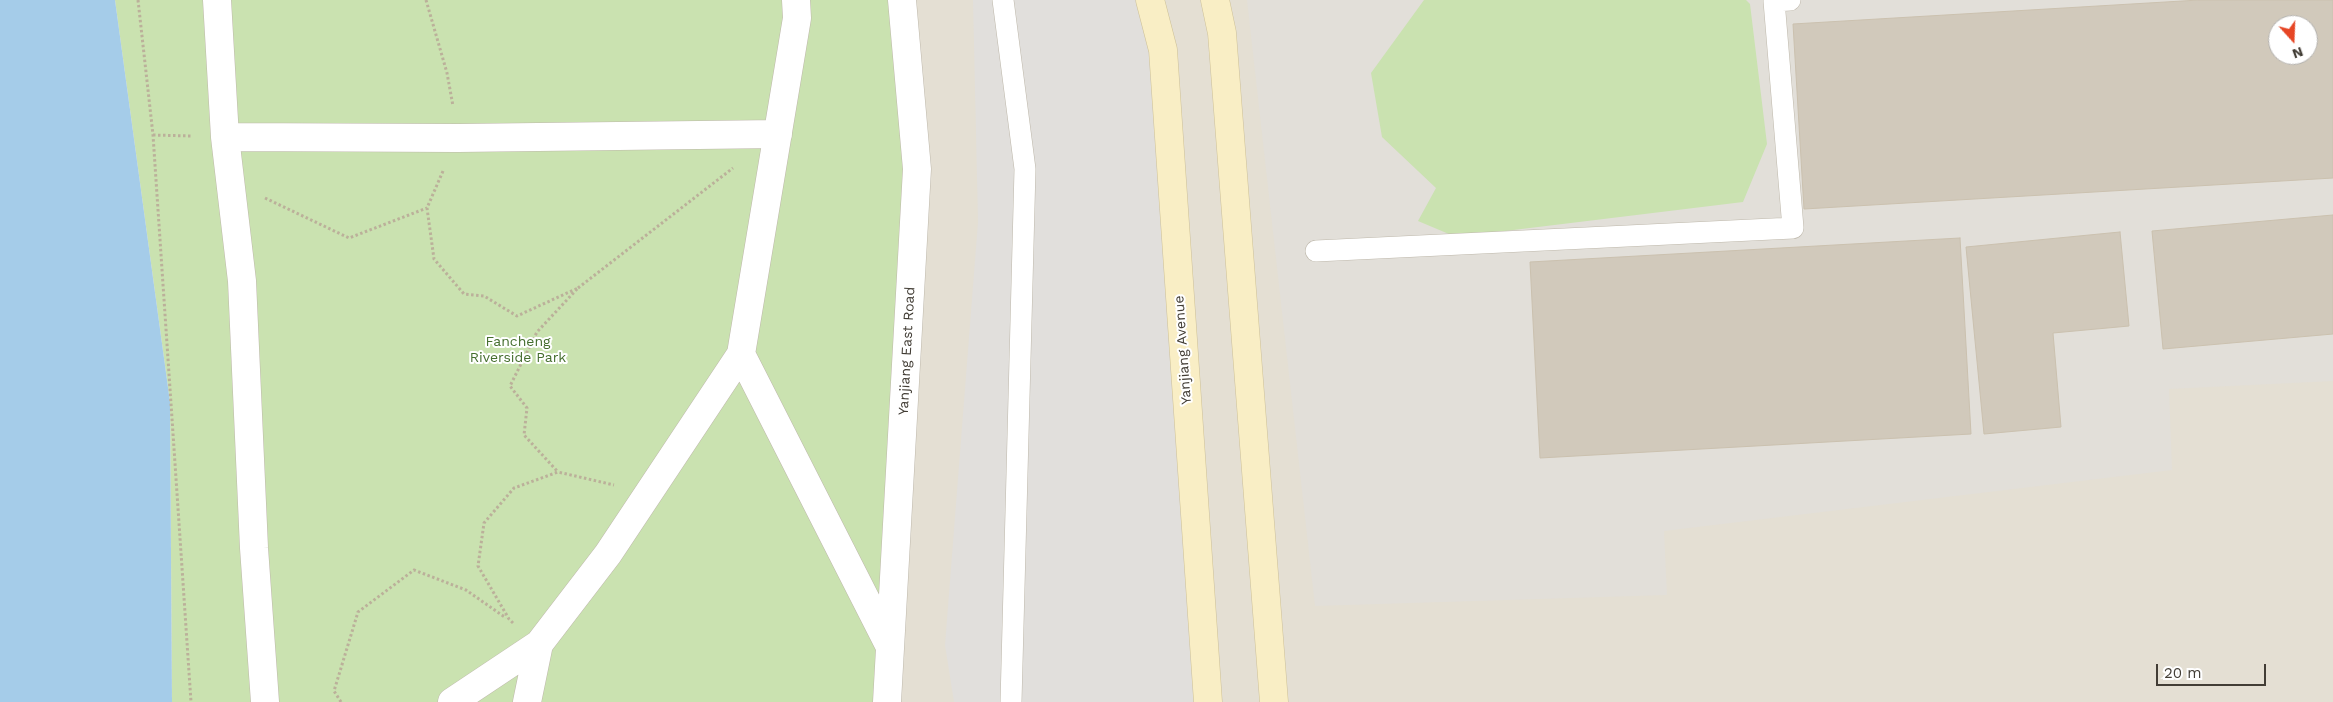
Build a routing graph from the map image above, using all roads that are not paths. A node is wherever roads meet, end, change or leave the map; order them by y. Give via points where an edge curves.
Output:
1 (217, 0) edge
2 (796, 0) edge
3 (902, 0) edge
4 (1003, 0) edge
5 (1150, 0) edge
6 (1215, 0) edge
7 (1780, 0) edge
8 (778, 134) junction
9 (225, 137) junction
10 (1316, 251) dead end
11 (741, 354) junction
12 (539, 644) junction
13 (890, 647) junction
14 (265, 702) edge
15 (452, 702) edge
16 (527, 702) edge
17 (887, 702) edge
18 (1011, 702) edge
19 (1208, 702) edge
20 (1274, 702) edge

1 - 9 street
2 - 8 street via 797,18
3 - 13 street, Yanjiang East Road via 917,170
4 - 18 lane via 1025,169
5 - 19 main road, Yanjiang Avenue via 1163,50
6 - 20 main road via 1222,33
7 - 10 lane via 1792,228
8 - 9 street
8 - 11 street
9 - 14 street via 242,281 254,548
11 - 12 street via 608,554
11 - 13 street
12 - 15 street
12 - 16 street
13 - 17 street, Yanjiang East Road

